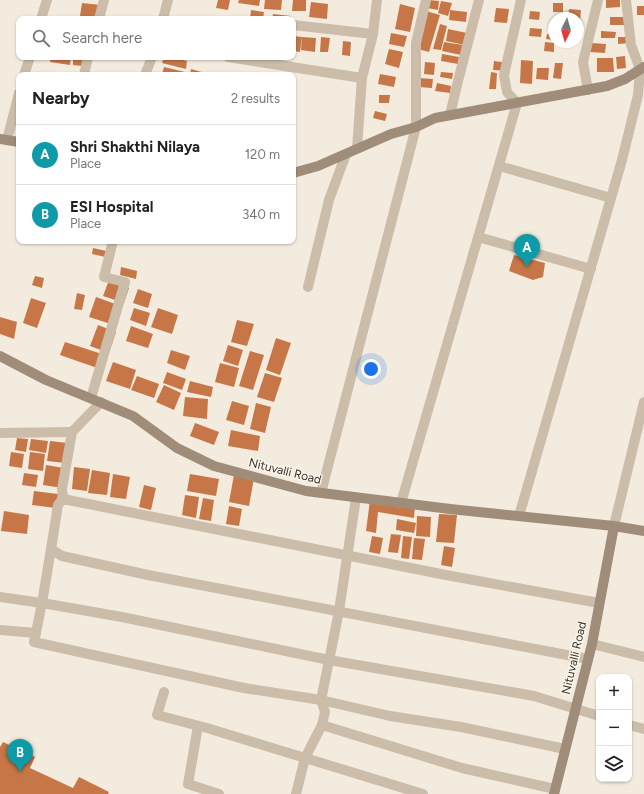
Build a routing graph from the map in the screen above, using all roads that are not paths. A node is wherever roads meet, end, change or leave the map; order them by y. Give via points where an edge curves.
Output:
1 (46, 0) edge
2 (104, 0) edge
3 (168, 0) edge
4 (377, 0) edge
5 (426, 0) edge
6 (479, 0) edge
7 (521, 0) edge
8 (598, 0) edge
9 (626, 0) edge
10 (42, 16) edge
11 (100, 16) edge
12 (164, 16) edge
13 (296, 25) edge
14 (373, 34) junction
15 (29, 60) edge
16 (87, 60) edge
17 (151, 60) edge
18 (247, 60) edge
19 (642, 68) edge
20 (25, 72) edge
21 (85, 72) edge
22 (146, 72) edge
23 (362, 78) junction
24 (588, 90) junction
25 (16, 102) edge
26 (517, 103) junction
27 (450, 115) junction
28 (416, 127) junction
29 (3, 139) edge
30 (16, 141) edge
31 (358, 148) junction
32 (346, 154) junction
33 (499, 166) junction
34 (296, 172) edge
35 (611, 198) junction
36 (478, 237) junction
37 (112, 244) edge
38 (591, 269) junction
39 (308, 287) dead end
40 (0, 356) edge
41 (96, 400) junction
42 (644, 402) edge
43 (72, 432) junction
44 (0, 433) edge
45 (321, 494) junction
46 (356, 498) junction
47 (63, 499) junction
48 (401, 503) junction
49 (519, 516) junction
50 (614, 526) junction
51 (644, 531) edge
52 (51, 549) junction
53 (348, 555) junction
54 (0, 597) edge
55 (42, 603) junction
56 (599, 603) junction
57 (340, 610) junction
58 (0, 630) edge
59 (36, 633) junction
60 (592, 644) junction
61 (644, 657) edge
62 (588, 659) junction
63 (329, 660) junction
64 (164, 692) dead end
65 (322, 700) junction
66 (575, 710) junction
67 (596, 715) edge
68 (322, 725) junction
69 (198, 726) junction
70 (632, 726) edge
71 (644, 729) edge
72 (565, 749) junction
73 (305, 758) junction
74 (554, 792) edge
75 (219, 794) edge
76 (296, 794) edge
77 (423, 794) edge

1 - 10 street
2 - 11 street
3 - 12 street
4 - 14 street
5 - 28 street via 416,42
6 - 27 street
7 - 26 street via 504,75 507,92
8 - 24 street via 583,62
9 - 19 street via 631,45
13 - 14 street
14 - 23 street
15 - 20 street
16 - 21 street
17 - 22 street
18 - 23 street
19 - 24 street via 625,79
19 - 35 street via 638,95
23 - 31 street
24 - 26 street
25 - 29 street
26 - 27 street
26 - 33 street
27 - 28 street via 435,118
28 - 31 street
28 - 45 street
29 - 30 street
31 - 32 street
32 - 34 street
32 - 39 street via 329,200
33 - 35 street
33 - 36 street
35 - 38 street
36 - 38 street
36 - 48 street
37 - 41 street via 104,277 125,282
38 - 49 street
40 - 41 street, Nituvalli Road via 46,380
41 - 43 street
41 - 45 street, Nituvalli Road via 133,416 177,448 214,466
42 - 50 street
43 - 44 street
43 - 47 street via 62,489
45 - 46 street, Nituvalli Road
46 - 48 street, Nituvalli Road
46 - 53 street
47 - 52 street via 58,505
47 - 53 street
48 - 49 street, Nituvalli Road
49 - 50 street, Nituvalli Road
50 - 51 street, Nituvalli Road
50 - 56 street, Nituvalli Road
52 - 55 street
52 - 57 street via 62,556 148,575
53 - 56 street
53 - 57 street
54 - 55 street
55 - 59 street
55 - 63 street
56 - 60 street, Nituvalli Road
57 - 62 street
57 - 63 street
58 - 59 street
59 - 65 street via 34,642 244,688
60 - 61 street
60 - 62 street, Nituvalli Road
62 - 66 street, Nituvalli Road
63 - 65 street
63 - 66 street via 534,696
64 - 69 street via 157,715
65 - 68 street via 325,712
65 - 72 street via 390,716 461,727
66 - 67 street
66 - 72 street, Nituvalli Road
68 - 73 street
68 - 74 street via 462,768
69 - 73 street
69 - 75 street via 188,784
70 - 71 street
72 - 74 street, Nituvalli Road
73 - 76 street
73 - 77 street

